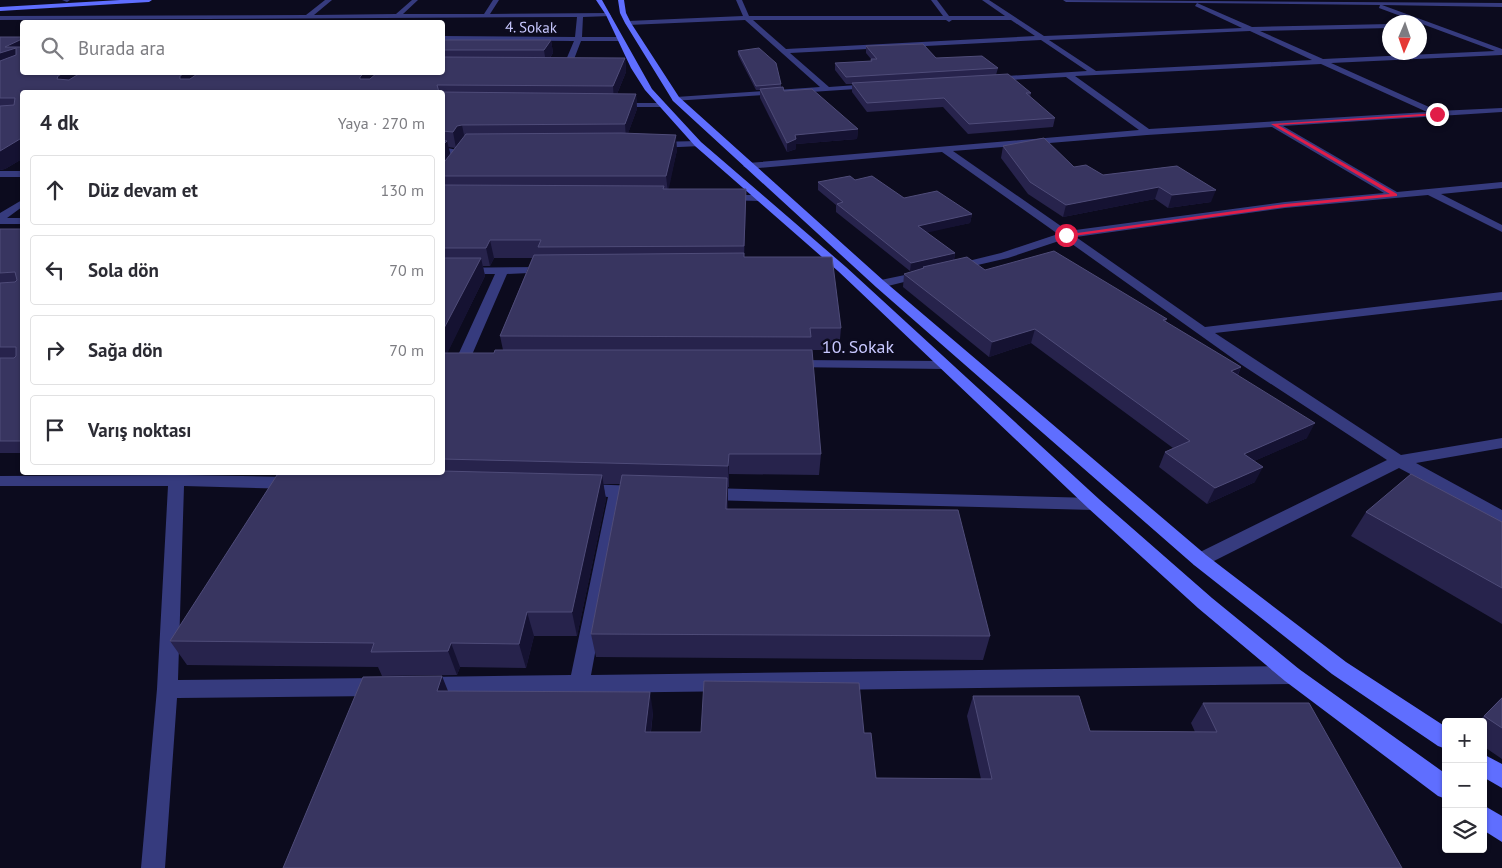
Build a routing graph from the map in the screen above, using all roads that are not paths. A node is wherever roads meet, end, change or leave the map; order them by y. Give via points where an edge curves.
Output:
1 (66, 0) edge
2 (74, 0) edge
3 (149, 0) edge
4 (329, 0) edge
5 (415, 0) edge
6 (496, 0) edge
7 (599, 0) edge
8 (621, 0) edge
9 (740, 0) edge
10 (934, 0) edge
11 (985, 0) edge
12 (1066, 0) edge
13 (1364, 0) edge
14 (1446, 0) edge
15 (1189, 1) edge
16 (1250, 1) edge
17 (1371, 3) junction
18 (0, 4) edge
19 (1460, 4) junction
20 (1502, 5) edge
21 (0, 9) edge
22 (449, 15) junction
23 (486, 15) junction
24 (580, 15) junction
25 (609, 15) junction
26 (398, 16) junction
27 (215, 17) junction
28 (306, 17) junction
29 (0, 18) edge
30 (124, 18) junction
31 (748, 18) junction
32 (1011, 18) junction
33 (118, 20) edge
34 (209, 20) edge
35 (301, 20) edge
36 (444, 20) edge
37 (949, 20) junction
38 (628, 23) junction
39 (1382, 26) edge
40 (1427, 26) edge
41 (1432, 26) junction
42 (1251, 28) junction
43 (445, 38) edge
44 (1039, 38) junction
45 (620, 39) junction
46 (578, 40) junction
47 (1502, 43) edge
48 (1482, 44) junction
49 (783, 51) junction
50 (1502, 52) edge
51 (1324, 62) junction
52 (558, 67) edge
53 (568, 67) junction
54 (577, 67) edge
55 (1095, 73) junction
56 (1067, 74) junction
57 (981, 80) edge
58 (875, 86) edge
59 (827, 89) junction
60 (676, 98) junction
61 (612, 105) edge
62 (660, 105) junction
63 (1502, 110) edge
64 (1437, 114) junction
65 (1273, 124) junction
66 (1147, 132) junction
67 (698, 144) junction
68 (650, 145) edge
69 (445, 150) edge
70 (944, 150) junction
71 (460, 152) edge
72 (748, 166) junction
73 (0, 174) edge
74 (20, 174) edge
75 (1502, 186) edge
76 (1430, 192) junction
77 (1395, 195) junction
78 (710, 198) edge
79 (760, 198) junction
80 (20, 204) edge
81 (0, 219) edge
82 (20, 221) edge
83 (1502, 229) edge
84 (1066, 235) junction
85 (560, 270) edge
86 (823, 270) edge
87 (842, 270) junction
88 (445, 271) edge
89 (502, 271) junction
90 (880, 284) junction
91 (1502, 296) edge
92 (1202, 330) junction
93 (461, 364) edge
94 (777, 364) edge
95 (944, 364) junction
96 (1502, 443) edge
97 (1399, 461) junction
98 (176, 476) edge
99 (0, 481) edge
100 (313, 483) edge
101 (568, 490) edge
102 (617, 491) junction
103 (656, 492) edge
104 (696, 493) edge
105 (1094, 504) junction
106 (1502, 517) edge
107 (1200, 560) junction
108 (1292, 675) junction
109 (579, 684) junction
110 (167, 689) junction
111 (1442, 736) edge
112 (1487, 767) edge
113 (1502, 777) edge
114 (1442, 785) edge
115 (1487, 819) edge
116 (1502, 830) edge
117 (152, 868) edge

1 - 2 street
1 - 18 street
3 - 21 street
4 - 28 street
5 - 26 street
6 - 23 street
7 - 25 street
8 - 38 street
9 - 31 street
10 - 37 street
11 - 32 street
12 - 15 street
13 - 17 street
14 - 19 street
15 - 16 street
15 - 42 street
16 - 17 street
17 - 19 street
17 - 41 street
19 - 20 street
22 - 23 street
22 - 26 street
22 - 36 street
23 - 24 street
24 - 25 street
24 - 46 street
25 - 45 street
26 - 28 street
27 - 28 street
27 - 30 street
27 - 34 street
28 - 35 street
29 - 30 street
30 - 33 street
31 - 37 street
31 - 38 street
31 - 49 street
32 - 37 street
32 - 44 street
38 - 60 street
39 - 42 street
40 - 41 street
41 - 48 street
42 - 44 street
42 - 51 street
43 - 46 street, 4. Sokak
44 - 49 street
44 - 55 street
45 - 46 street, 4. Sokak
45 - 62 street via 630,68
46 - 53 street
47 - 48 street
48 - 50 street
49 - 59 street
50 - 51 street
51 - 55 street
51 - 64 street
52 - 53 street
53 - 54 street
55 - 56 street
56 - 57 street
56 - 66 street
58 - 59 street
59 - 60 street
60 - 72 street
61 - 62 street
62 - 67 street
63 - 64 street
64 - 65 street
65 - 66 street
65 - 77 street
66 - 70 street
67 - 68 street
67 - 79 street
69 - 71 street
70 - 72 street
70 - 84 street
72 - 90 street
73 - 74 street
75 - 76 street
76 - 77 street
76 - 83 street
77 - 84 street via 1285,205
78 - 79 street
79 - 87 street
80 - 81 street
81 - 82 street
84 - 90 street via 1004,256
84 - 92 street
85 - 89 street
86 - 87 street
87 - 95 street
88 - 89 street
89 - 93 street
90 - 107 street
91 - 92 street
92 - 97 street
94 - 95 street, 10. Sokak
95 - 105 street
96 - 97 street
97 - 106 street
97 - 107 street
98 - 99 street
98 - 100 street
98 - 110 street
101 - 102 street
102 - 103 street
102 - 109 street
104 - 105 street
105 - 108 street
107 - 111 street via 1339,668
108 - 109 street
108 - 114 street
109 - 110 street
110 - 117 street
112 - 113 street
115 - 116 street

